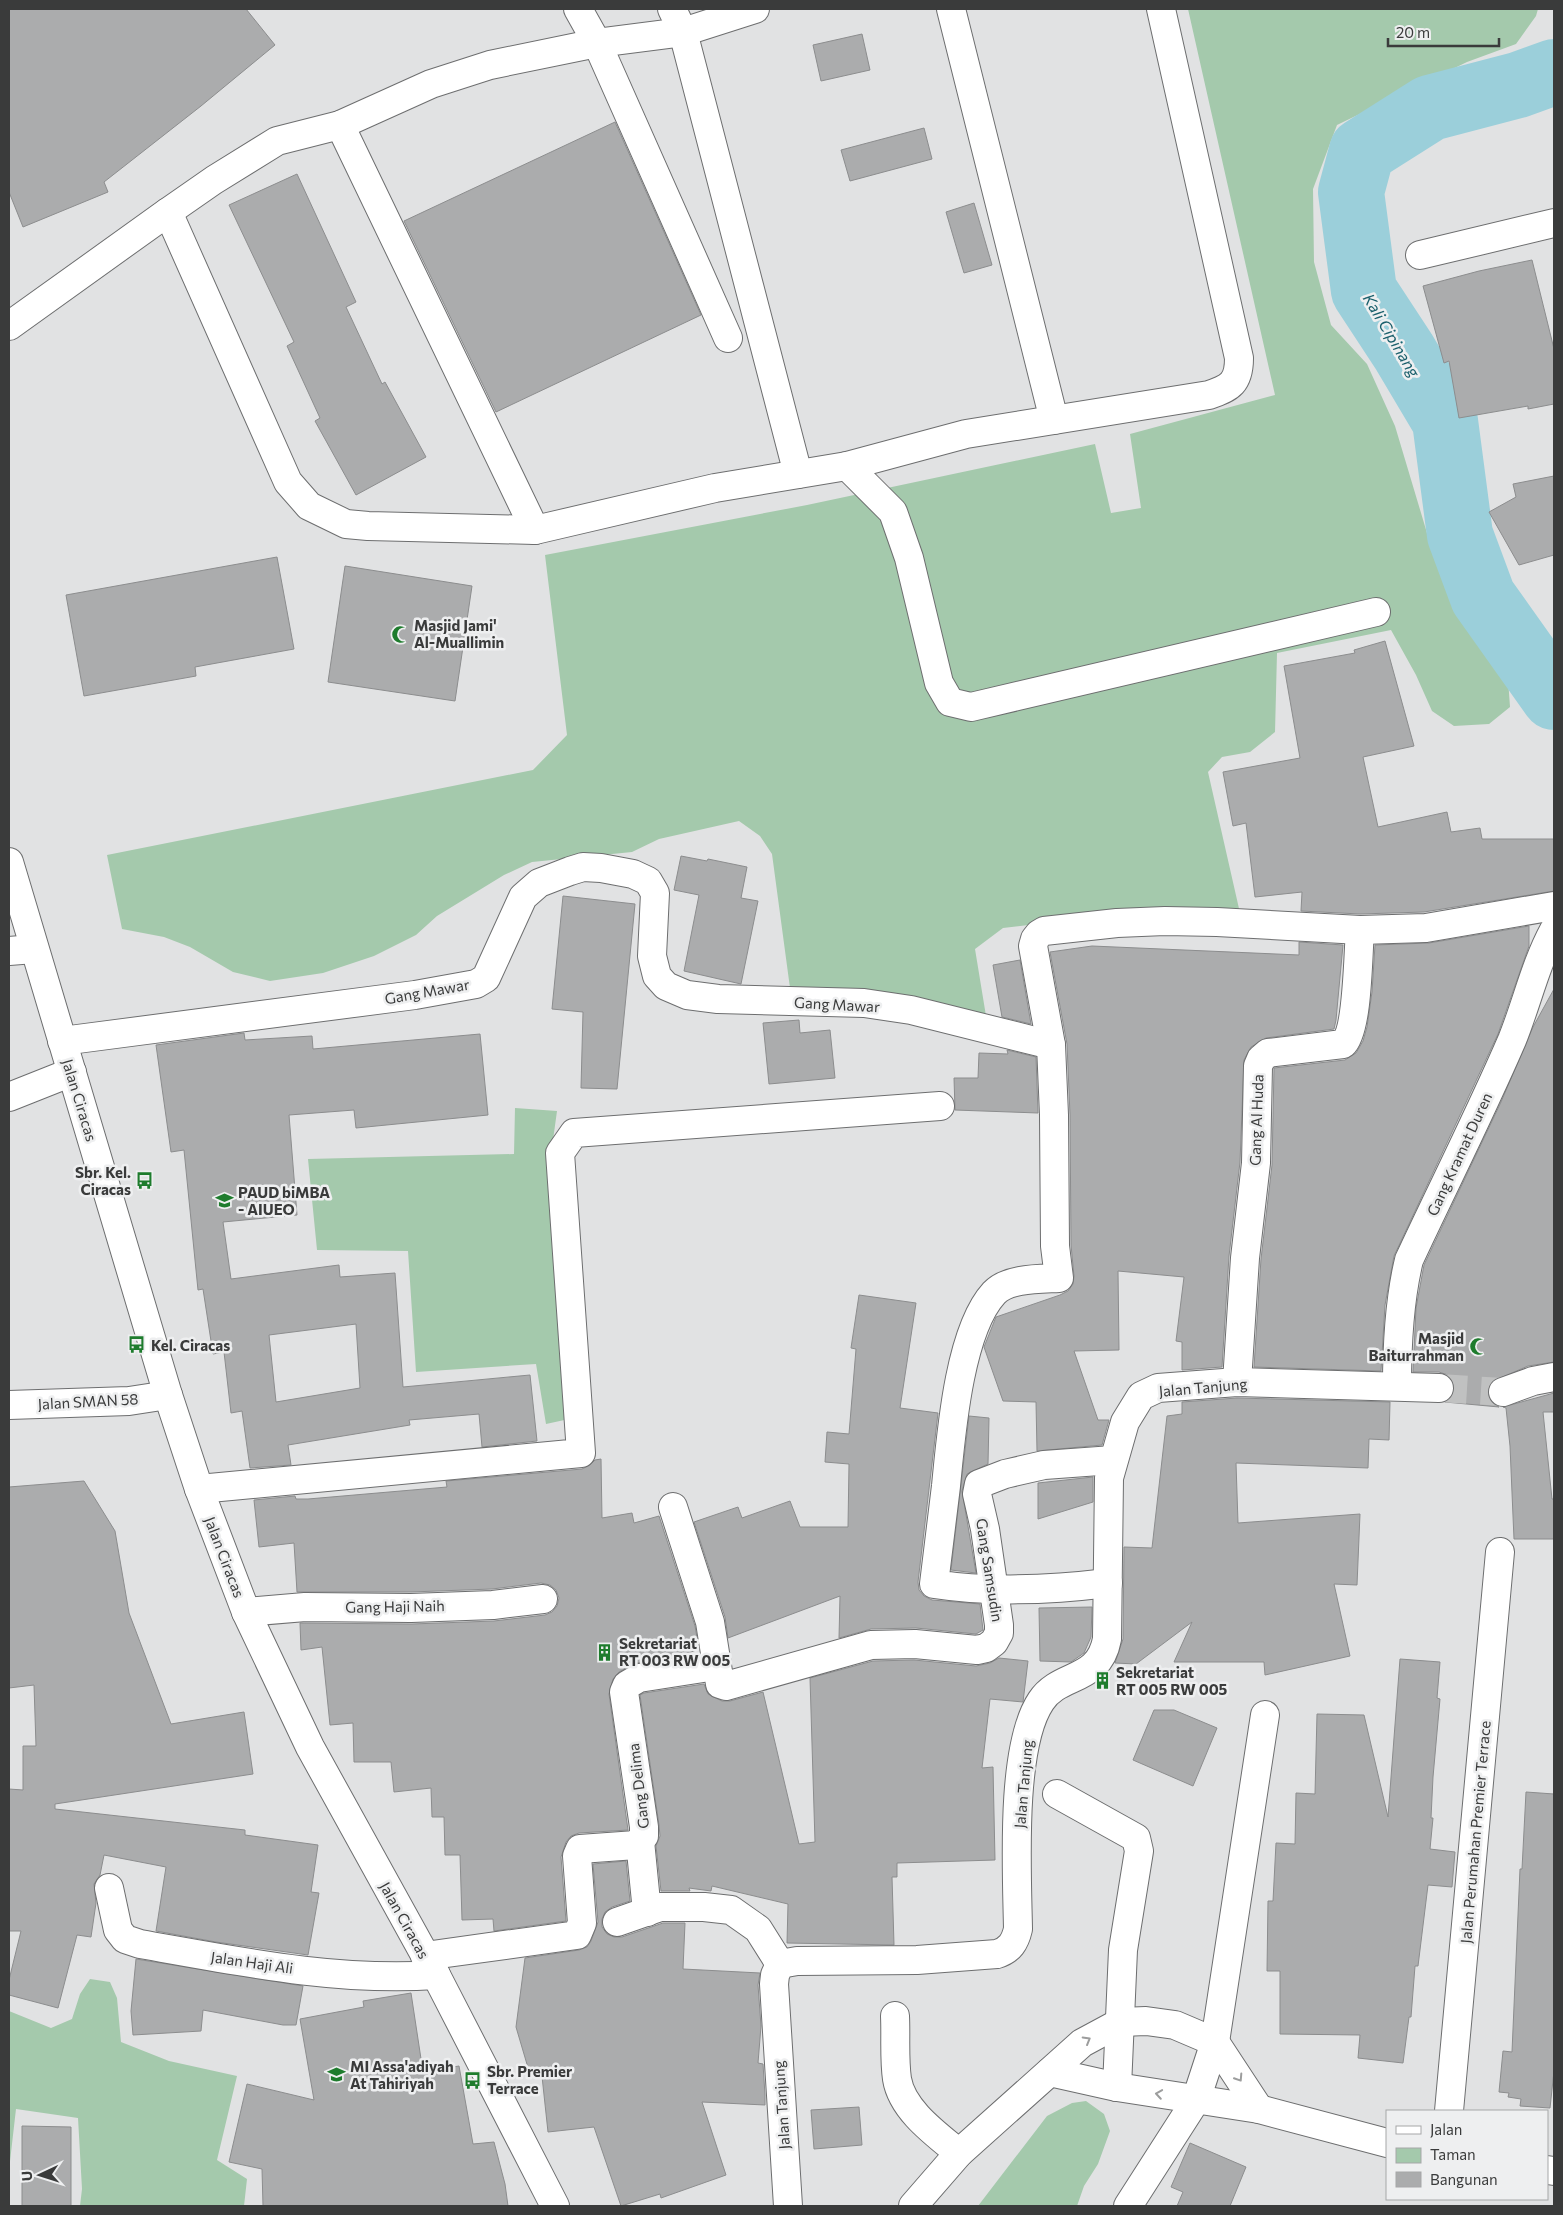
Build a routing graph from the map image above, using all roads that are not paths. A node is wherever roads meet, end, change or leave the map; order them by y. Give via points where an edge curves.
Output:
1 (578, 9) edge
2 (756, 9) edge
3 (951, 9) edge
4 (1161, 9) edge
5 (678, 20) edge
6 (597, 43) junction
7 (340, 125) junction
8 (168, 212) junction
9 (1554, 223) edge
10 (1420, 254) dead end
11 (9, 326) edge
12 (728, 338) dead end
13 (1054, 420) junction
14 (847, 466) junction
15 (798, 474) junction
16 (535, 530) junction
17 (1376, 612) dead end
18 (9, 862) edge
19 (1554, 906) edge
20 (1360, 930) junction
21 (1554, 930) edge
22 (22, 950) edge
23 (62, 1041) junction
24 (1051, 1045) junction
25 (72, 1072) junction
26 (9, 1098) edge
27 (940, 1106) dead end
28 (1554, 1377) edge
29 (1237, 1382) junction
30 (1397, 1386) junction
31 (1440, 1388) tunnel mouth
32 (1503, 1392) tunnel mouth
33 (168, 1395) junction
34 (9, 1405) edge
35 (1113, 1460) junction
36 (199, 1489) junction
37 (673, 1507) dead end
38 (1500, 1552) dead end
39 (1108, 1583) junction
40 (994, 1590) junction
41 (543, 1599) dead end
42 (246, 1612) junction
43 (716, 1666) junction
44 (1264, 1715) dead end
45 (1057, 1794) dead end
46 (640, 1842) junction
47 (109, 1888) dead end
48 (646, 1912) junction
49 (617, 1922) dead end
50 (780, 1964) junction
51 (430, 1966) junction
52 (895, 2016) dead end
53 (1121, 2022) junction
54 (1215, 2042) junction
55 (1050, 2072) junction
56 (1117, 2088) junction
57 (1196, 2100) junction
58 (1259, 2109) junction
59 (1449, 2110) edge
60 (1386, 2143) edge
61 (959, 2153) junction
62 (555, 2206) edge
63 (788, 2206) edge
64 (913, 2206) edge
65 (1128, 2206) edge

1 - 6 street
2 - 5 street
3 - 13 street
4 - 13 street via 1226,297 1239,370 1236,380 1226,390 1209,395
5 - 6 street
5 - 15 street
6 - 7 street via 490,65 448,78
6 - 12 street
7 - 8 street via 277,141
7 - 16 street
8 - 11 street
8 - 16 street via 288,482 309,506 346,524
9 - 10 street
13 - 14 street via 966,434
14 - 15 street
14 - 17 street via 893,512 909,558 939,684 950,702 971,706
15 - 16 street via 715,488
18 - 22 street, Jalan Ciracas
19 - 20 street via 1426,928
20 - 24 street via 1165,921 1044,931 1033,946
20 - 29 street, Gang Al Huda via 1354,1008 1347,1040 1343,1044 1268,1053 1258,1066 1256,1163
21 - 30 street, Gang Kramat Duren via 1542,953 1495,1079 1409,1260 1401,1298
22 - 23 street, Jalan Ciracas
23 - 24 street, Gang Mawar via 415,995 476,984 486,978 522,897 539,883 583,867 633,874 648,881 655,893 652,956 658,976 666,986 687,995 718,999 864,1003 911,1010
23 - 25 street, Jalan Ciracas
24 - 40 street via 1055,1246 1059,1278 1020,1280 994,1292 976,1322 953,1417 934,1584
25 - 26 street
25 - 33 street, Jalan Ciracas
27 - 36 street via 574,1133 560,1153 581,1453
28 - 32 street
29 - 30 street, Jalan Tanjung
29 - 35 street, Jalan Tanjung via 1158,1388 1140,1396 1125,1422
30 - 31 street, Jalan Tanjung
33 - 34 street, Jalan SMAN 58 via 129,1401
33 - 36 street, Jalan Ciracas
35 - 39 street, Jalan Tanjung via 1108,1493
35 - 40 street, Gang Samsudin via 1044,1466 1005,1474 979,1484 977,1494
36 - 42 street, Jalan Ciracas
37 - 43 street via 710,1622
38 - 59 street, Jalan Perumahan Premier Terrace
39 - 40 street via 1061,1589
39 - 50 street, Jalan Tanjung via 1107,1639 1102,1656 1091,1669 1048,1691 1031,1720 1023,1757 1018,1816 1018,1929 1011,1946 997,1954
40 - 43 street, Gang Samsudin via 999,1633 986,1648 871,1645 726,1686 720,1684
41 - 42 street, Gang Haji Naih via 411,1608 305,1606
42 - 51 street, Jalan Ciracas via 310,1747
43 - 46 street, Gang Delima via 639,1678 627,1684 624,1692 644,1827
44 - 54 street
45 - 53 street via 1136,1838 1138,1868 1123,1950
46 - 48 street
46 - 51 street, Gang Delima via 578,1851 582,1923 577,1935
47 - 51 street, Jalan Haji Ali via 118,1930 124,1939 140,1944 240,1962 352,1975 408,1977
48 - 49 street
48 - 50 street via 679,1906 731,1910 758,1929
50 - 63 street, Jalan Tanjung via 774,1984
51 - 62 street, Jalan Ciracas
52 - 61 street via 897,2080 903,2095 929,2128
53 - 54 street via 1175,2025
55 -> 53 street via 1082,2042
53 - 56 street
54 - 57 street
54 -> 58 street
55 - 56 street
55 - 61 street
57 -> 56 street
57 - 58 street
57 - 65 street
58 - 60 street
61 - 64 street

